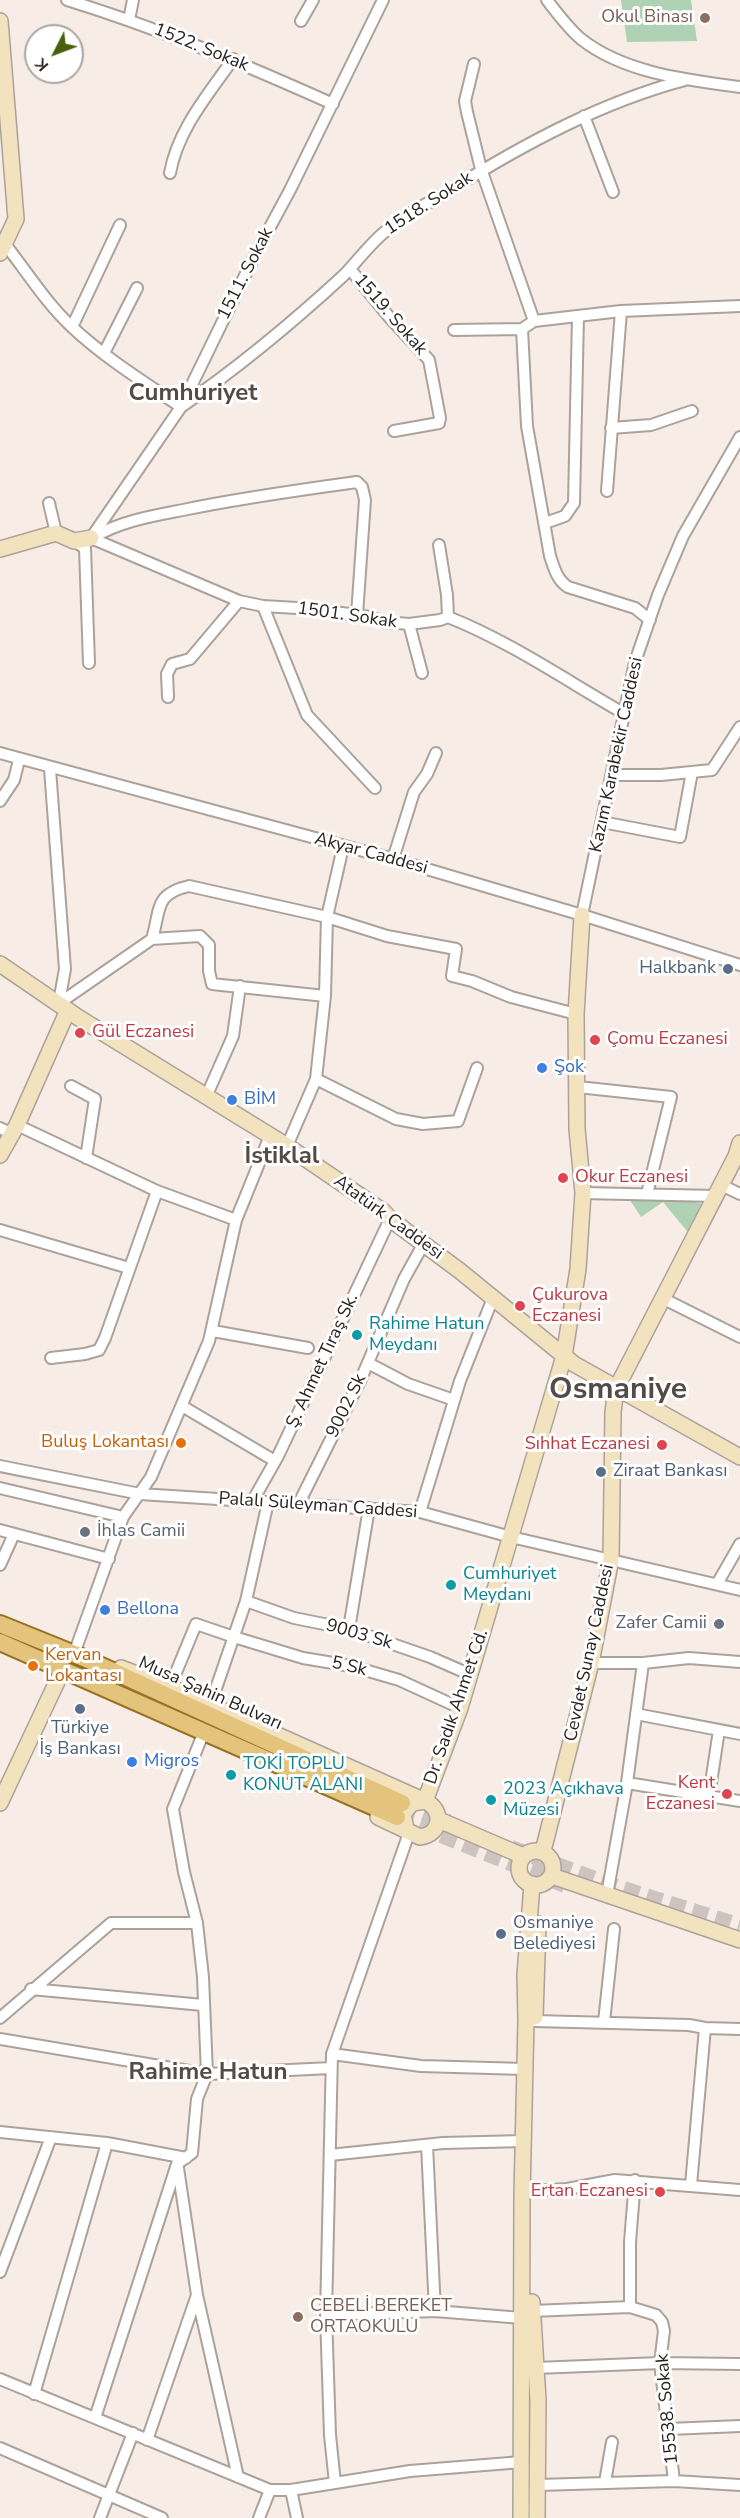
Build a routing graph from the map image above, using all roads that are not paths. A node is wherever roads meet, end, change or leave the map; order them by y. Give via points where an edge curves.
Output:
1 (67, 0) edge
2 (133, 0) edge
3 (313, 0) edge
4 (547, 0) edge
5 (379, 2) edge
6 (129, 20) junction
7 (0, 21) edge
8 (301, 21) dead end
9 (233, 59) junction
10 (474, 64) dead end
11 (685, 80) junction
12 (740, 87) edge
13 (2, 91) edge
14 (333, 104) junction
15 (584, 116) junction
16 (5, 160) edge
17 (482, 169) junction
18 (170, 173) dead end
19 (613, 192) dead end
20 (120, 225) dead end
21 (2, 249) edge
22 (350, 269) junction
23 (136, 288) dead end
24 (740, 306) edge
25 (621, 311) junction
26 (578, 316) junction
27 (534, 321) junction
28 (72, 327) junction
29 (522, 329) junction
30 (454, 330) dead end
31 (104, 353) junction
32 (181, 407) junction
33 (692, 411) dead end
34 (610, 428) junction
35 (394, 431) dead end
36 (740, 437) edge
37 (607, 491) dead end
38 (49, 503) dead end
39 (545, 524) junction
40 (56, 533) junction
41 (91, 538) junction
42 (74, 541) junction
43 (439, 545) dead end
44 (0, 549) edge
45 (239, 601) junction
46 (263, 606) junction
47 (357, 615) junction
48 (448, 617) junction
49 (650, 620) junction
50 (409, 624) junction
51 (89, 663) dead end
52 (422, 673) dead end
53 (168, 697) dead end
54 (625, 714) junction
55 (740, 727) edge
56 (0, 753) edge
57 (435, 753) dead end
58 (19, 760) junction
59 (50, 769) junction
60 (692, 772) junction
61 (613, 775) junction
62 (375, 788) dead end
63 (0, 801) edge
64 (602, 822) junction
65 (343, 847) junction
66 (393, 860) junction
67 (582, 915) junction
68 (327, 917) junction
69 (152, 939) junction
70 (0, 964) edge
71 (740, 965) edge
72 (240, 986) junction
73 (325, 996) junction
74 (62, 1006) junction
75 (576, 1014) junction
76 (477, 1068) dead end
77 (316, 1079) junction
78 (72, 1086) dead end
79 (578, 1087) junction
80 (206, 1096) junction
81 (10, 1129) edge
82 (270, 1136) junction
83 (287, 1146) junction
84 (739, 1152) edge
85 (0, 1155) edge
86 (86, 1158) junction
87 (157, 1191) junction
88 (718, 1191) junction
89 (583, 1193) junction
90 (647, 1194) junction
91 (740, 1194) edge
92 (390, 1219) junction
93 (236, 1220) junction
94 (0, 1230) edge
95 (424, 1243) junction
96 (129, 1268) junction
97 (493, 1298) junction
98 (664, 1299) junction
99 (213, 1331) junction
100 (740, 1337) edge
101 (308, 1348) dead end
102 (564, 1356) junction
103 (51, 1358) dead end
104 (368, 1363) junction
105 (616, 1389) junction
106 (454, 1400) junction
107 (182, 1406) junction
108 (740, 1457) edge
109 (275, 1461) junction
110 (0, 1468) edge
111 (0, 1488) edge
112 (140, 1494) junction
113 (252, 1502) junction
114 (268, 1502) junction
115 (299, 1503) junction
116 (369, 1508) junction
117 (420, 1512) junction
118 (123, 1517) junction
119 (0, 1530) edge
120 (14, 1534) junction
121 (511, 1537) junction
122 (740, 1544) edge
123 (109, 1559) junction
124 (611, 1559) junction
125 (0, 1565) edge
126 (717, 1584) junction
127 (740, 1590) edge
128 (246, 1601) junction
129 (0, 1624) edge
130 (349, 1629) junction
131 (234, 1638) junction
132 (0, 1642) edge
133 (79, 1656) junction
134 (740, 1662) edge
135 (591, 1663) junction
136 (642, 1663) junction
137 (62, 1671) junction
138 (471, 1675) junction
139 (78, 1677) junction
140 (170, 1687) junction
141 (210, 1706) junction
142 (460, 1708) junction
143 (636, 1714) junction
144 (719, 1730) junction
145 (740, 1734) edge
146 (201, 1739) junction
147 (627, 1783) junction
148 (709, 1796) junction
149 (425, 1801) junction
150 (740, 1801) edge
151 (0, 1803) edge
152 (403, 1820) junction
153 (437, 1825) junction
154 (543, 1851) junction
155 (521, 1860) junction
156 (544, 1879) junction
157 (608, 1889) junction
158 (197, 1923) junction
159 (614, 1929) dead end
160 (740, 1930) edge
161 (740, 1940) edge
162 (32, 1989) junction
163 (203, 2005) junction
164 (0, 2018) edge
165 (535, 2021) junction
166 (604, 2022) junction
167 (705, 2028) junction
168 (740, 2029) edge
169 (0, 2038) edge
170 (332, 2054) junction
171 (331, 2068) junction
172 (524, 2069) junction
173 (207, 2074) junction
174 (0, 2132) edge
175 (51, 2137) junction
176 (524, 2141) junction
177 (107, 2142) junction
178 (427, 2145) junction
179 (330, 2155) junction
180 (182, 2161) junction
181 (635, 2180) junction
182 (691, 2185) junction
183 (740, 2190) edge
184 (527, 2194) junction
185 (1, 2266) edge
186 (197, 2295) junction
187 (630, 2307) junction
188 (435, 2312) junction
189 (527, 2314) junction
190 (326, 2315) junction
191 (660, 2362) junction
192 (740, 2364) edge
193 (536, 2368) junction
194 (0, 2379) edge
195 (34, 2394) junction
196 (530, 2401) junction
197 (95, 2418) junction
198 (740, 2426) edge
199 (669, 2429) junction
200 (133, 2433) junction
201 (147, 2440) junction
202 (612, 2442) dead end
203 (0, 2448) edge
204 (522, 2462) junction
205 (238, 2477) junction
206 (674, 2481) junction
207 (605, 2482) junction
208 (335, 2483) junction
209 (537, 2485) junction
210 (740, 2485) edge
211 (270, 2490) junction
212 (291, 2490) junction
213 (109, 2495) junction
214 (100, 2518) edge
215 (162, 2518) edge
216 (259, 2518) edge
217 (297, 2518) edge
218 (521, 2518) edge
219 (537, 2518) edge

1 - 6 street, 1522. Sokak
2 - 6 street
3 - 8 street
4 - 11 street via 573,31 597,49 639,67
5 - 14 street, 1511. Sokak
6 - 9 street, 1522. Sokak
7 - 13 main road
9 - 14 street, 1522. Sokak
9 - 18 street via 188,124
10 - 17 street via 465,101
11 - 12 street
11 - 15 street, 1518. Sokak
13 - 16 main road
14 - 32 street, 1511. Sokak
15 - 17 street, 1518. Sokak
15 - 19 street
16 - 21 main road via 16,219
17 - 22 street, 1518. Sokak via 402,218 375,240
17 - 27 street
20 - 28 street
21 - 28 street
22 - 32 street, 1518. Sokak via 248,360
22 - 35 street, 1519. Sokak via 431,364 439,423
23 - 31 street
24 - 25 street
25 - 26 street
25 - 34 street
26 - 27 street
26 - 39 street via 574,503 566,516
27 - 29 street
28 - 31 street
29 - 30 street
29 - 39 street via 527,426
31 - 32 street
32 - 41 street, 1511. Sokak
33 - 34 street via 651,425
34 - 37 street
36 - 49 street, Kazım Karabekir Caddesi via 683,536
38 - 40 street
39 - 49 street via 550,556 562,583 577,592 635,608
40 - 42 main road
40 - 44 main road
41 - 42 main road
41 - 45 street, 1501. Sokak
41 - 47 street via 116,525 235,499 357,482 362,487 365,509
42 - 51 street via 85,548
43 - 48 street
45 - 46 street, 1501. Sokak
45 - 53 street via 190,659 175,662 169,668
46 - 47 street, 1501. Sokak
46 - 62 street via 307,715
47 - 50 street, 1501. Sokak
48 - 50 street, 1501. Sokak
48 - 54 street
49 - 54 street, Kazım Karabekir Caddesi via 635,662
50 - 52 street
54 - 61 street, Kazım Karabekir Caddesi
55 - 60 street via 712,770
56 - 58 street, Akyar Caddesi
57 - 66 street via 414,792
58 - 59 street, Akyar Caddesi
58 - 63 street via 14,780
59 - 65 street, Akyar Caddesi
59 - 74 street via 65,969
60 - 61 street
60 - 64 street via 680,837
61 - 64 street, Kazım Karabekir Caddesi
64 - 67 street, Kazım Karabekir Caddesi
65 - 66 street, Akyar Caddesi
65 - 68 street
66 - 67 street, Akyar Caddesi
67 - 71 street, Akyar Caddesi
67 - 75 main road, Dr. Sadık Ahmet Cd.
68 - 69 street via 189,886 164,896
68 - 73 street
68 - 75 street via 387,936 456,949 452,976
69 - 72 street via 204,938 209,945 212,984
69 - 74 street
70 - 74 main road, Atatürk Caddesi
72 - 73 street
72 - 80 street via 233,1036
73 - 77 street
74 - 80 main road, Atatürk Caddesi
74 - 81 main road
75 - 79 main road, Dr. Sadık Ahmet Cd.
76 - 77 street via 458,1121 423,1124 396,1119
77 - 83 street
78 - 86 street via 94,1099
79 - 89 main road, Dr. Sadık Ahmet Cd.
79 - 90 street via 670,1097
80 - 82 main road, Atatürk Caddesi
81 - 85 main road
81 - 86 street
82 - 83 main road, Atatürk Caddesi
82 - 93 street
83 - 92 main road, Atatürk Caddesi
84 - 88 main road, Cevdet Sunay Caddesi
86 - 87 street
87 - 93 street
87 - 96 street
88 - 90 street
88 - 91 street
88 - 98 main road, Cevdet Sunay Caddesi
89 - 90 street
89 - 102 main road, Dr. Sadık Ahmet Cd. via 578,1269
92 - 95 main road, Atatürk Caddesi
92 - 109 street, Ş. Ahmet Tıraş Sk.
93 - 99 street
94 - 96 street
95 - 97 main road, Atatürk Caddesi
95 - 104 street, 9002 Sk
96 - 103 street via 99,1350
97 - 102 main road, Atatürk Caddesi
97 - 106 street
98 - 100 street
98 - 105 main road, Cevdet Sunay Caddesi
99 - 101 street
99 - 107 street
102 - 105 main road, Atatürk Caddesi
102 - 121 main road, Dr. Sadık Ahmet Cd.
104 - 106 street via 408,1384
104 - 115 street, 9002 Sk
105 - 108 main road, Atatürk Caddesi
105 - 124 main road, Cevdet Sunay Caddesi
106 - 117 street
107 - 109 street
107 - 112 street via 151,1478
109 - 113 street, Ş. Ahmet Tıraş Sk.
110 - 112 street, Palalı Süleyman Caddesi
111 - 118 street
112 - 113 street, Palalı Süleyman Caddesi
112 - 118 street
113 - 114 street, Palalı Süleyman Caddesi
114 - 115 street, Palalı Süleyman Caddesi
114 - 128 street
115 - 116 street, Palalı Süleyman Caddesi
116 - 117 street, Palalı Süleyman Caddesi
116 - 130 street
117 - 121 street, Palalı Süleyman Caddesi
118 - 123 street
119 - 120 street
120 - 123 street
120 - 125 street
121 - 124 street, Palalı Süleyman Caddesi
121 - 138 main road, Dr. Sadık Ahmet Cd.
122 - 126 street
123 - 133 street
124 - 126 street, Palalı Süleyman Caddesi
124 - 135 main road, Cevdet Sunay Caddesi
126 - 127 street, Palalı Süleyman Caddesi
128 - 130 street, 9003 Sk via 294,1618
128 - 131 street
129 - 133 main road, Musa Şahin Bulvarı
130 - 138 street, 9003 Sk
131 - 140 street, 5 Sk via 196,1624
131 - 141 street
131 - 142 street, 5 Sk via 399,1680
132 - 137 main road, Musa Şahin Bulvarı
133 - 140 main road
133 - 152 main road, Musa Şahin Bulvarı
134 - 136 street via 689,1658
135 - 136 street
135 - 154 main road, Cevdet Sunay Caddesi
136 - 143 street
137 - 139 main road, Musa Şahin Bulvarı
137 - 151 main road
138 - 142 main road, Dr. Sadık Ahmet Cd.
139 - 146 main road via 119,1702
139 - 152 main road, Musa Şahin Bulvarı
140 - 141 main road
141 - 149 main road
142 - 149 main road, Dr. Sadık Ahmet Cd.
143 - 144 street
143 - 147 street
144 - 145 street
144 - 148 street
146 - 152 main road
146 - 158 street via 173,1809
147 - 148 street
147 - 157 street
148 - 150 street
149 - 152 main road via 406,1809
149 - 153 main road via 435,1808
152 - 153 main road via 420,1837
152 - 170 street
153 - 155 main road
154 - 155 main road via 531,1851
154 - 156 main road via 551,1858
155 - 156 main road via 520,1875
156 - 157 main road
156 - 161 main road
156 - 165 main road
156 - 172 main road via 525,1975
157 - 160 main road
158 - 162 street via 111,1923
158 - 163 street
159 - 166 street
162 - 163 street
162 - 164 street
163 - 173 street
165 - 166 street
165 - 184 main road
166 - 167 street
167 - 168 street
167 - 182 street
169 - 173 street
170 - 171 street
170 - 172 street via 421,2066
171 - 173 street
171 - 179 street
172 - 176 main road
173 - 180 street via 197,2099 192,2153
174 - 175 street
175 - 177 street
175 - 185 street
176 - 178 street
176 - 184 main road
177 - 180 street
177 - 195 street
178 - 179 street
178 - 188 street
179 - 190 street
180 - 186 street
180 - 197 street
181 - 182 street
181 - 184 street
181 - 187 street
182 - 183 street
184 - 189 main road
186 - 201 street
186 - 205 street
187 - 189 street
187 - 191 street, 15538. Sokak via 656,2315 662,2322
188 - 189 street
188 - 190 street
189 - 193 main road
189 - 196 main road
190 - 208 street
191 - 192 street
191 - 193 street
191 - 199 street, 15538. Sokak
193 - 196 main road
194 - 195 street
195 - 197 street
196 - 204 main road
196 - 209 main road
197 - 200 street
198 - 199 street
199 - 206 street, 15538. Sokak
200 - 201 street
200 - 213 street
201 - 205 street
202 - 207 street
203 - 213 street
204 - 208 street via 410,2471
204 - 218 main road
205 - 211 street
206 - 207 street
206 - 210 street
207 - 209 street
208 - 212 street
209 - 219 main road
211 - 212 street
211 - 216 street
212 - 217 street
213 - 214 street
213 - 215 street

